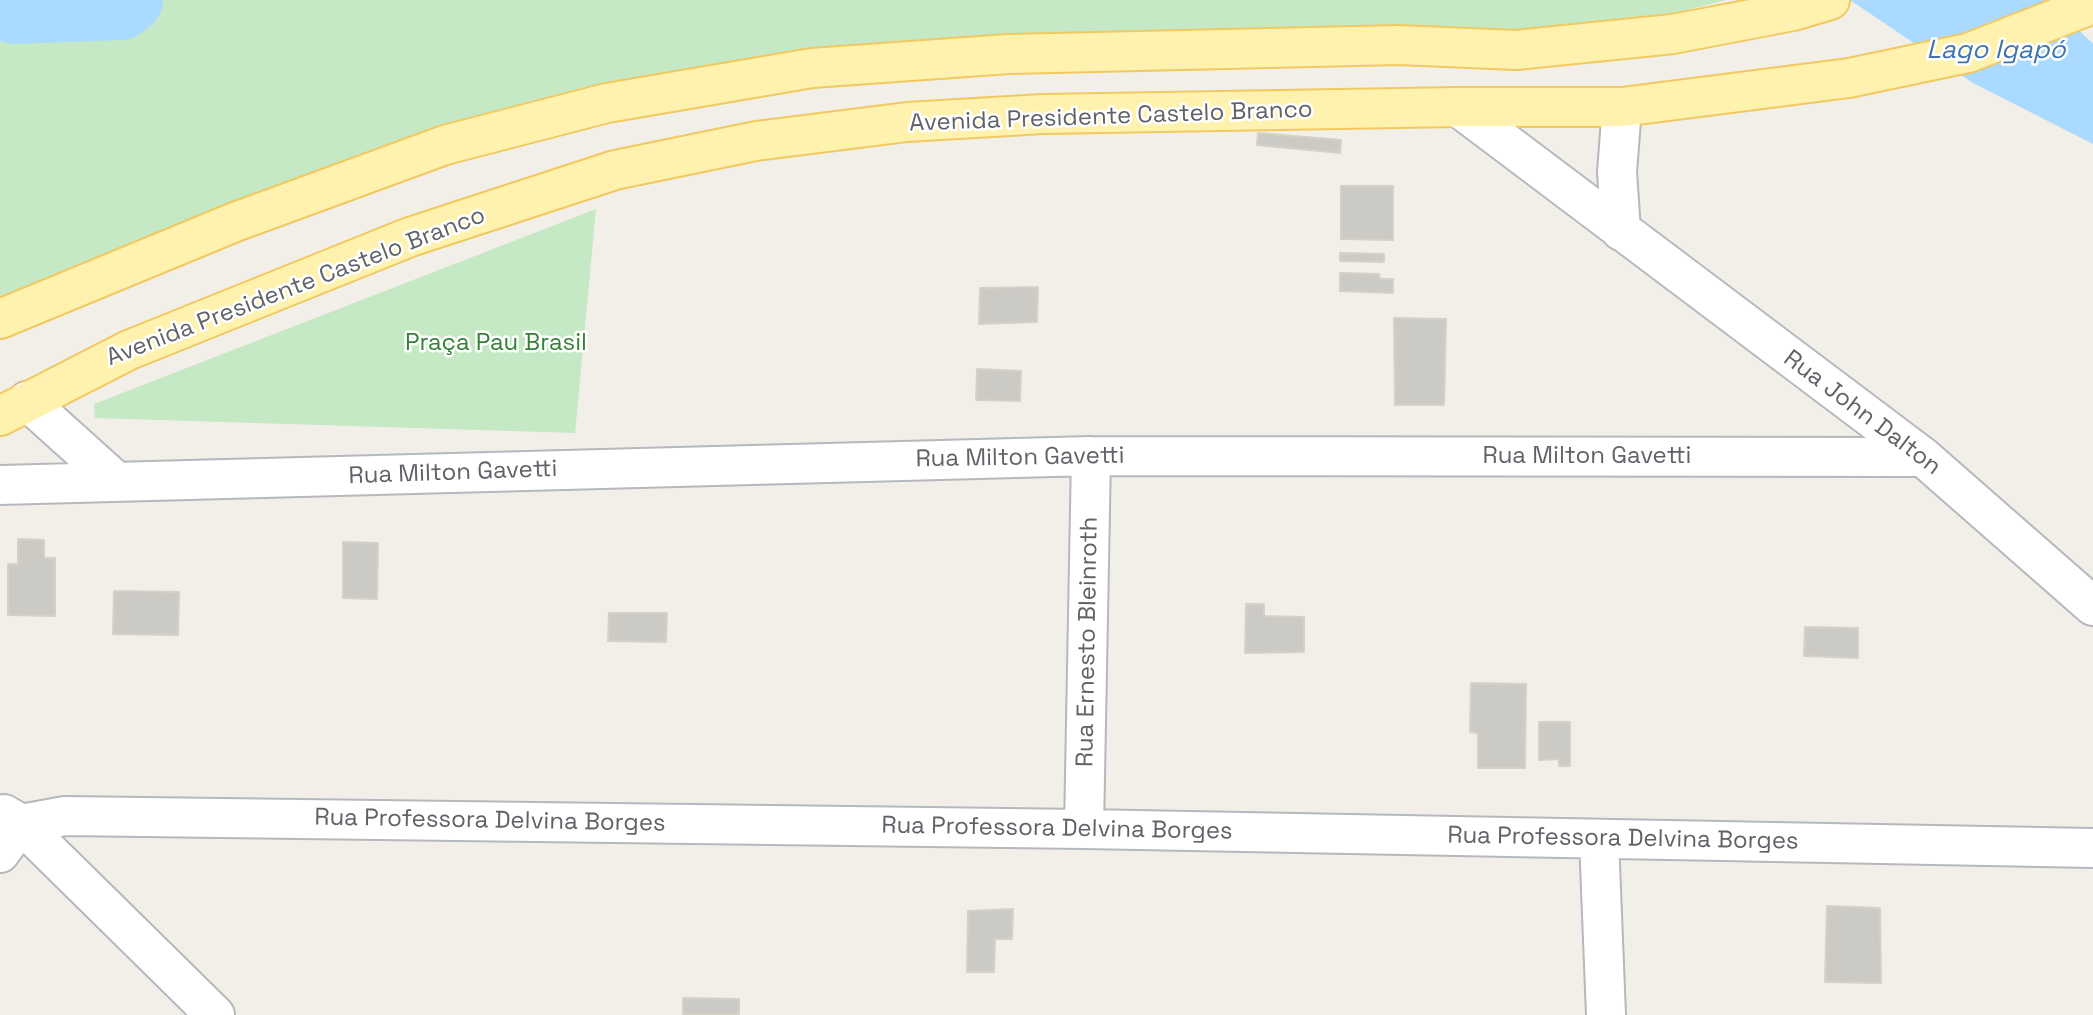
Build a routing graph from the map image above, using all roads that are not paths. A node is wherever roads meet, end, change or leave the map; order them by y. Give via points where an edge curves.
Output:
1 (1830, 0) edge
2 (2093, 5) edge
3 (1458, 107) junction
4 (1622, 107) junction
5 (1621, 231) junction
6 (0, 319) edge
7 (14, 408) edge
8 (1091, 456) junction
9 (1923, 457) junction
10 (117, 482) junction
11 (0, 485) edge
12 (2093, 606) edge
13 (1084, 828) junction
14 (7, 830) edge
15 (1599, 839) junction
16 (2093, 848) edge
17 (215, 1015) edge
18 (1606, 1015) edge

1 - 6 main road via 1673,34 1516,50 1399,46 1009,54 812,68 621,101 445,145 235,222
2 - 4 main road, Avenida Presidente Castelo Branco via 1968,53 1849,78
3 - 4 main road, Avenida Presidente Castelo Branco
3 - 5 street, Rua John Dalton
3 - 7 main road, Avenida Presidente Castelo Branco via 1042,114 907,122 756,141 615,170 410,237 129,350
4 - 5 street
5 - 9 street, Rua John Dalton
7 - 10 street
8 - 9 street, Rua Milton Gavetti
8 - 10 street, Rua Milton Gavetti
8 - 13 street, Rua Ernesto Bleinroth
9 - 12 street, Rua John Dalton
10 - 11 street, Rua Milton Gavetti
13 - 14 street, Rua Professora Delvina Borges via 65,816
13 - 15 street, Rua Professora Delvina Borges
14 - 17 street
15 - 16 street, Rua Professora Delvina Borges
15 - 18 street

